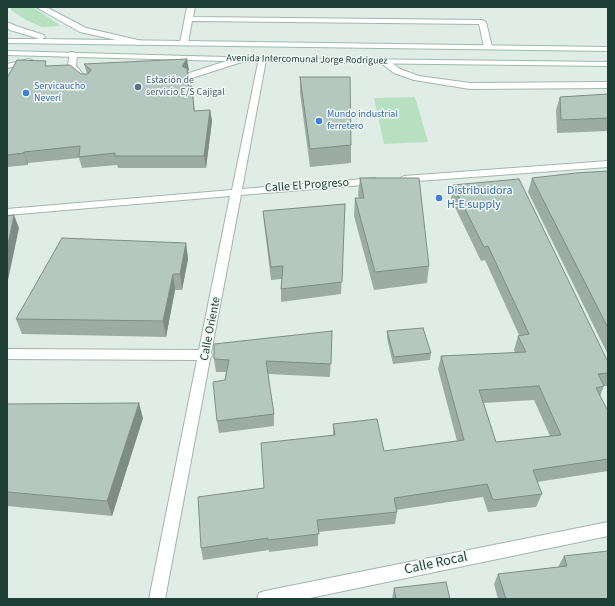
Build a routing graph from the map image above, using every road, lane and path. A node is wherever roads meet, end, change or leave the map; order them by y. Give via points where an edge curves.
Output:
1 (40, 7) edge
2 (191, 7) edge
3 (188, 19) junction
4 (7, 24) edge
5 (7, 41) edge
6 (84, 42) junction
7 (139, 43) junction
8 (184, 43) junction
9 (488, 47) junction
10 (608, 49) edge
11 (7, 53) edge
12 (73, 54) junction
13 (242, 59) junction
14 (262, 60) junction
15 (384, 61) junction
16 (608, 64) edge
17 (7, 66) edge
18 (189, 76) edge
19 (88, 82) edge
20 (608, 85) edge
21 (608, 164) edge
22 (238, 192) junction
23 (7, 212) edge
24 (7, 354) edge
25 (206, 355) junction
26 (608, 529) edge
27 (157, 599) edge
28 (265, 599) edge

1 - 7 main road via 83,30
2 - 3 main road
3 - 8 main road
3 - 9 main road via 482,22
4 - 6 main road via 33,35
5 - 6 main road
6 - 7 main road, Avenida Intercomunal Jorge Rodriguez
7 - 8 main road, Avenida Intercomunal Jorge Rodriguez
8 - 9 main road, Avenida Intercomunal Jorge Rodriguez
9 - 10 main road, Avenida Intercomunal Jorge Rodriguez
11 - 12 main road, Avenida Intercomunal Jorge Rodriguez
12 - 13 main road, Avenida Intercomunal Jorge Rodriguez
12 - 17 main road
12 - 19 main road via 72,66 78,75
13 - 14 main road, Avenida Intercomunal Jorge Rodriguez
13 - 18 main road
14 - 15 main road, Avenida Intercomunal Jorge Rodriguez
14 - 22 main road, Calle Oriente
15 - 16 main road, Avenida Intercomunal Jorge Rodriguez
15 - 20 main road via 397,71 417,78 470,86
21 - 22 main road, Calle El Progreso via 514,175 391,180
22 - 23 main road, Calle El Progreso
22 - 25 main road, Calle Oriente
24 - 25 main road
25 - 27 main road, Calle Oriente
26 - 28 main road, Calle Rocal

